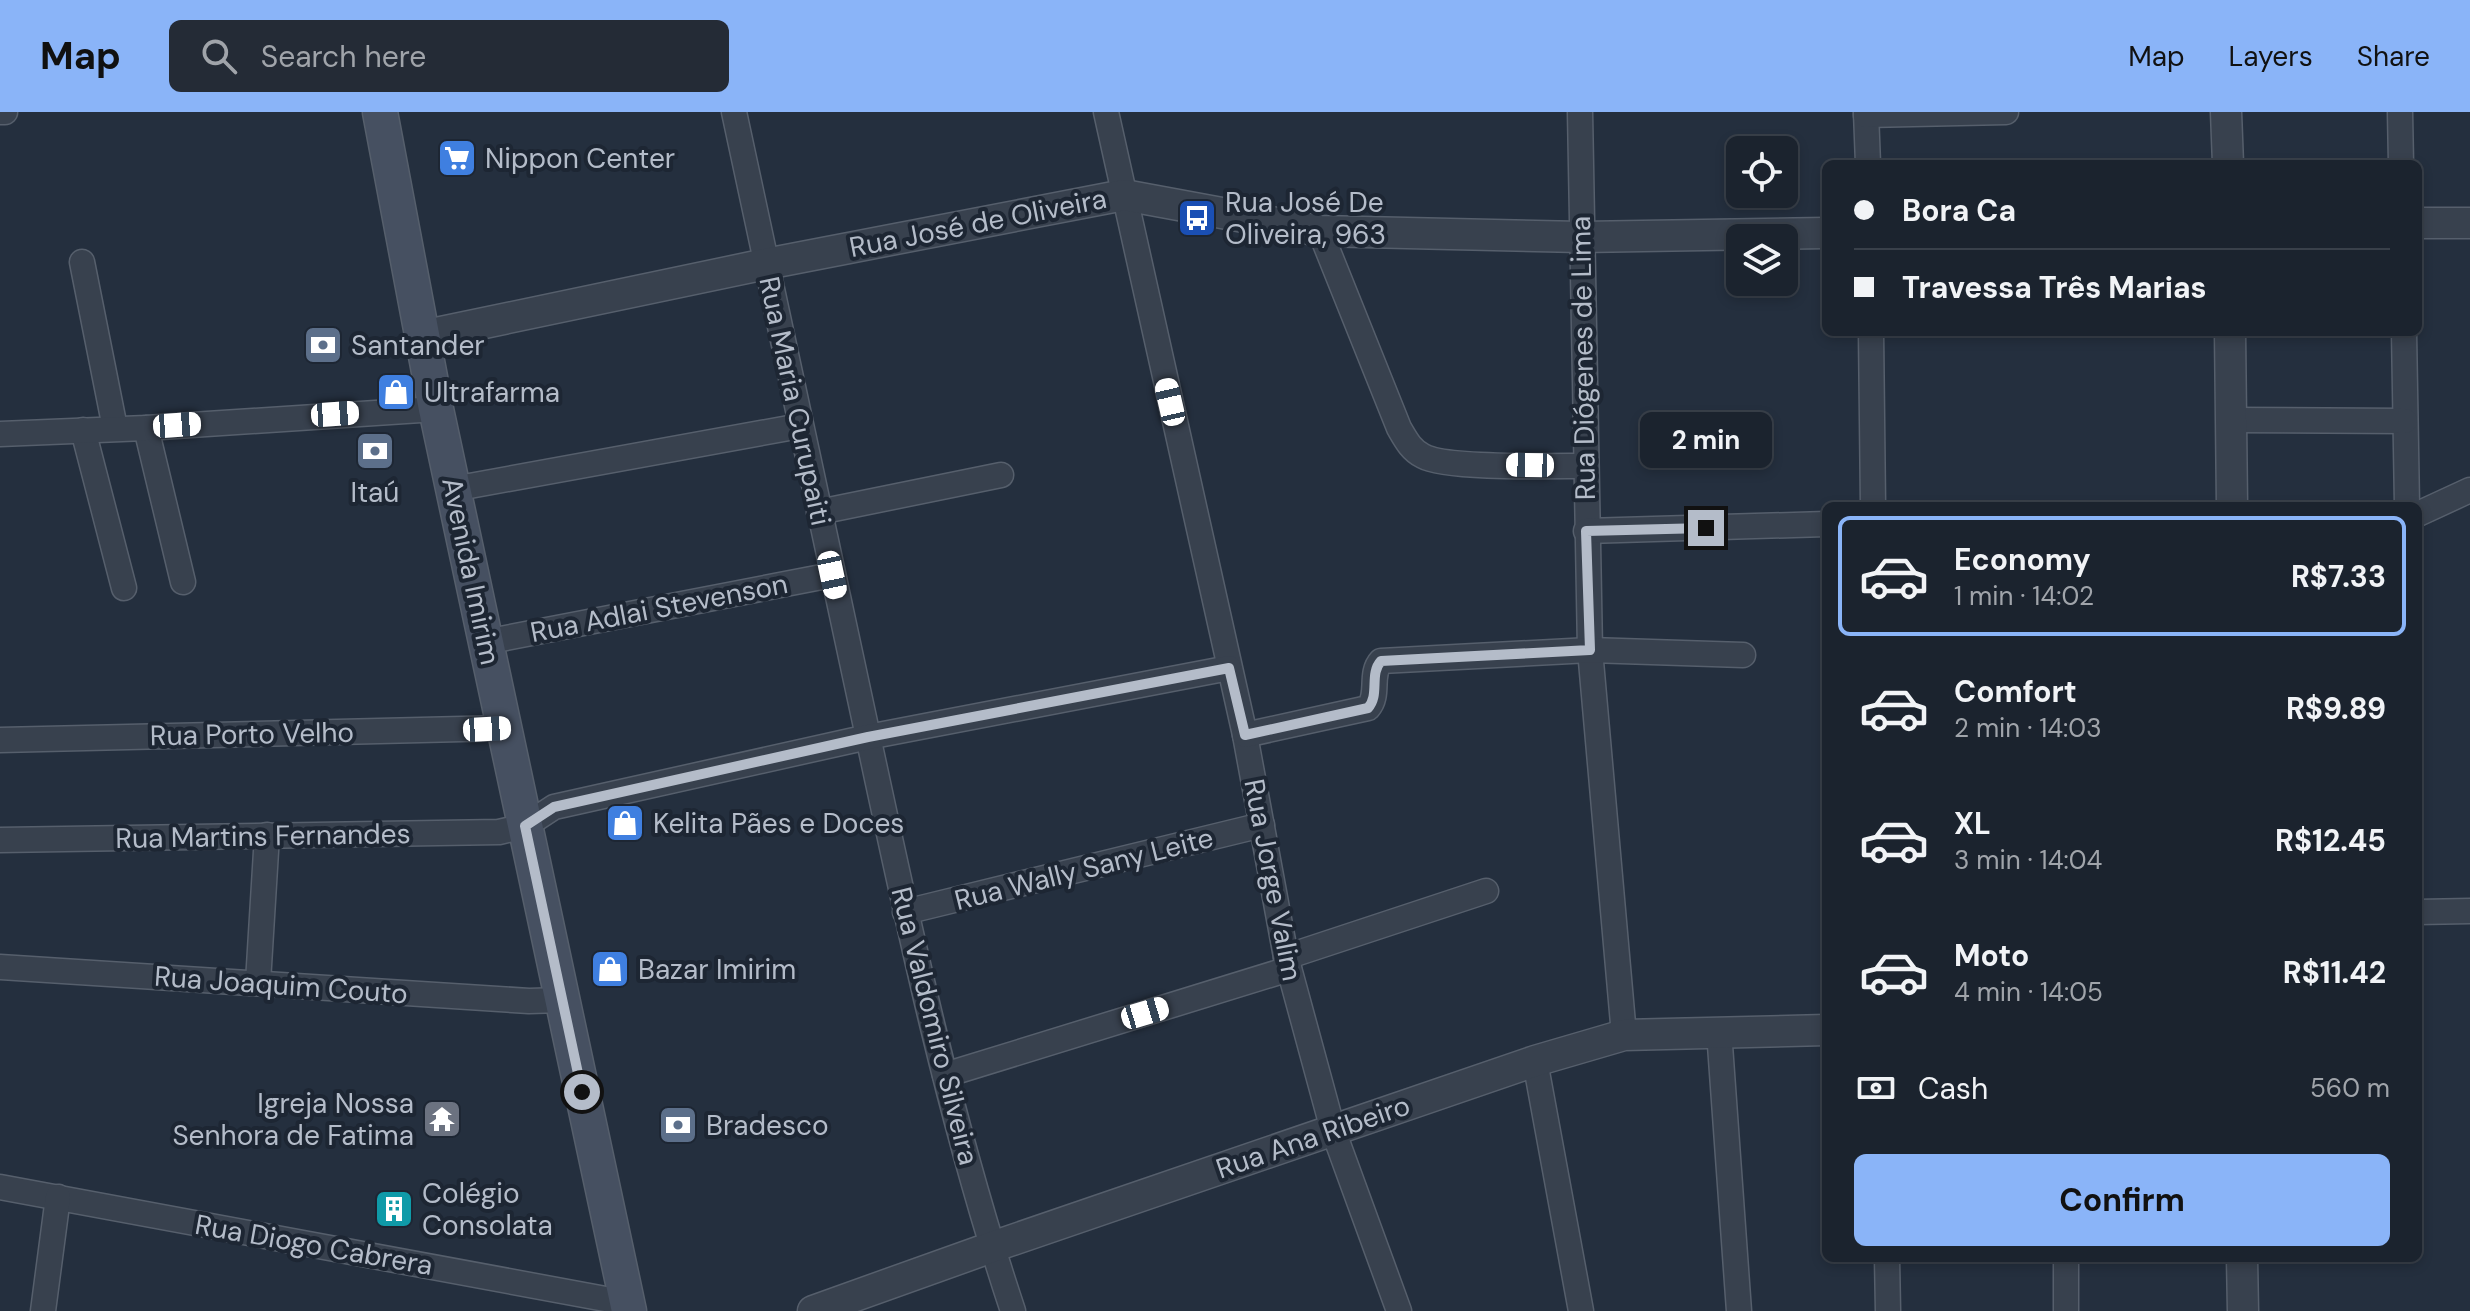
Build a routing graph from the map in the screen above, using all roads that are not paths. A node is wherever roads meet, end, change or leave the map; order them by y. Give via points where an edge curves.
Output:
1 (380, 112) edge
2 (734, 112) edge
3 (1106, 112) edge
4 (1580, 112) edge
5 (2006, 112) edge
6 (2226, 112) edge
7 (2400, 112) edge
8 (1866, 114) edge
9 (1868, 160) edge
10 (2228, 160) edge
11 (2401, 160) edge
12 (1124, 195) junction
13 (2422, 223) edge
14 (2470, 223) edge
15 (1320, 231) junction
16 (1822, 233) edge
17 (1581, 237) junction
18 (82, 262) dead end
19 (766, 264) junction
20 (422, 336) junction
21 (1871, 336) edge
22 (2230, 336) edge
23 (2404, 336) edge
24 (436, 409) junction
25 (2231, 420) junction
26 (2405, 421) junction
27 (800, 426) junction
28 (115, 428) junction
29 (146, 428) junction
30 (83, 430) junction
31 (0, 434) edge
32 (1585, 466) junction
33 (1001, 475) dead end
34 (453, 489) junction
35 (2470, 490) edge
36 (1873, 502) edge
37 (2232, 502) edge
38 (2407, 502) edge
39 (819, 512) junction
40 (2422, 512) edge
41 (1822, 524) edge
42 (1586, 531) junction
43 (832, 575) junction
44 (183, 582) dead end
45 (124, 588) dead end
46 (485, 642) junction
47 (1590, 650) junction
48 (1743, 655) dead end
49 (1229, 668) junction
50 (504, 728) junction
51 (1245, 735) junction
52 (868, 737) junction
53 (0, 740) edge
54 (1262, 825) junction
55 (525, 826) junction
56 (267, 835) junction
57 (0, 840) edge
58 (1486, 891) dead end
59 (2470, 911) edge
60 (905, 912) junction
61 (2422, 912) edge
62 (1287, 963) junction
63 (0, 967) edge
64 (258, 982) junction
65 (562, 1000) junction
66 (1822, 1030) edge
67 (1719, 1031) junction
68 (1624, 1035) junction
69 (1535, 1061) junction
70 (945, 1075) junction
71 (1333, 1130) junction
72 (0, 1187) edge
73 (58, 1197) junction
74 (992, 1247) junction
75 (1887, 1262) edge
76 (2066, 1262) edge
77 (2242, 1262) edge
78 (628, 1307) edge
79 (43, 1311) edge
80 (813, 1311) edge
81 (1013, 1311) edge
82 (1399, 1311) edge
83 (1581, 1311) edge
84 (1739, 1311) edge
85 (1888, 1311) edge
86 (2066, 1311) edge
87 (2243, 1311) edge

1 - 20 main road, Avenida Imirim
2 - 19 street, Rua Maria Curupaiti
3 - 12 street, Rua Jorge Valim
4 - 17 street, Rua Diógenes de Lima
5 - 8 street
6 - 10 street
7 - 11 street
8 - 9 street
12 - 15 street, Rua José de Oliveira
12 - 19 street, Rua José de Oliveira
12 - 49 street, Rua Jorge Valim
13 - 14 street
15 - 17 street, Rua José de Oliveira
15 - 32 street via 1410,447 1425,458 1449,463
16 - 17 street, Rua José de Oliveira
17 - 32 street, Rua Diógenes de Lima
18 - 28 street
19 - 20 street, Rua José de Oliveira
19 - 27 street, Rua Maria Curupaiti
20 - 24 main road, Avenida Imirim
21 - 36 street
22 - 25 street
23 - 26 street
24 - 29 street
24 - 34 main road, Avenida Imirim
25 - 26 street
25 - 37 street
26 - 38 street
27 - 34 street
27 - 39 street, Rua Maria Curupaiti
28 - 29 street
28 - 30 street
29 - 44 street
30 - 31 street
30 - 45 street
32 - 42 street, Rua Diógenes de Lima
33 - 39 street
34 - 46 main road, Avenida Imirim
35 - 40 street
39 - 43 street, Rua Maria Curupaiti
41 - 42 street
42 - 47 street, Rua Diógenes de Lima
43 - 46 street, Rua Adlai Stevenson
43 - 52 street, Rua Maria Curupaiti
46 - 50 main road, Avenida Imirim
47 - 48 street
47 - 51 street via 1381,661 1368,708
47 - 68 street, Rua Diógenes de Lima
49 - 51 street, Rua Jorge Valim
49 - 52 street
50 - 53 street, Rua Porto Velho
50 - 55 main road, Avenida Imirim
51 - 54 street, Rua Jorge Valim
52 - 55 street via 554,807
52 - 60 street, Rua Valdomiro Silveira
54 - 60 street, Rua Wally Sany Leite
54 - 62 street, Rua Jorge Valim
55 - 56 street, Rua Martins Fernandes via 499,832
55 - 65 main road, Avenida Imirim
56 - 57 street, Rua Martins Fernandes
56 - 64 street
58 - 62 street
59 - 61 street
60 - 70 street, Rua Valdomiro Silveira
62 - 70 street
62 - 71 street, Rua Jorge Valim
63 - 64 street, Rua Joaquim Couto
64 - 65 street, Rua Joaquim Couto
65 - 78 main road, Avenida Imirim
66 - 67 street, Rua Ana Ribeiro
67 - 68 street, Rua Ana Ribeiro
67 - 84 street
68 - 69 street, Rua Ana Ribeiro
69 - 71 street, Rua Ana Ribeiro
69 - 83 street
70 - 74 street, Rua Valdomiro Silveira
71 - 74 street, Rua Ana Ribeiro
71 - 82 street, Rua Jorge Valim
72 - 73 street, Rua Diogo Cabrera
73 - 78 street, Rua Diogo Cabrera
73 - 79 street
74 - 80 street, Rua Ana Ribeiro
74 - 81 street, Rua Valdomiro Silveira
75 - 85 street
76 - 86 street
77 - 87 street

